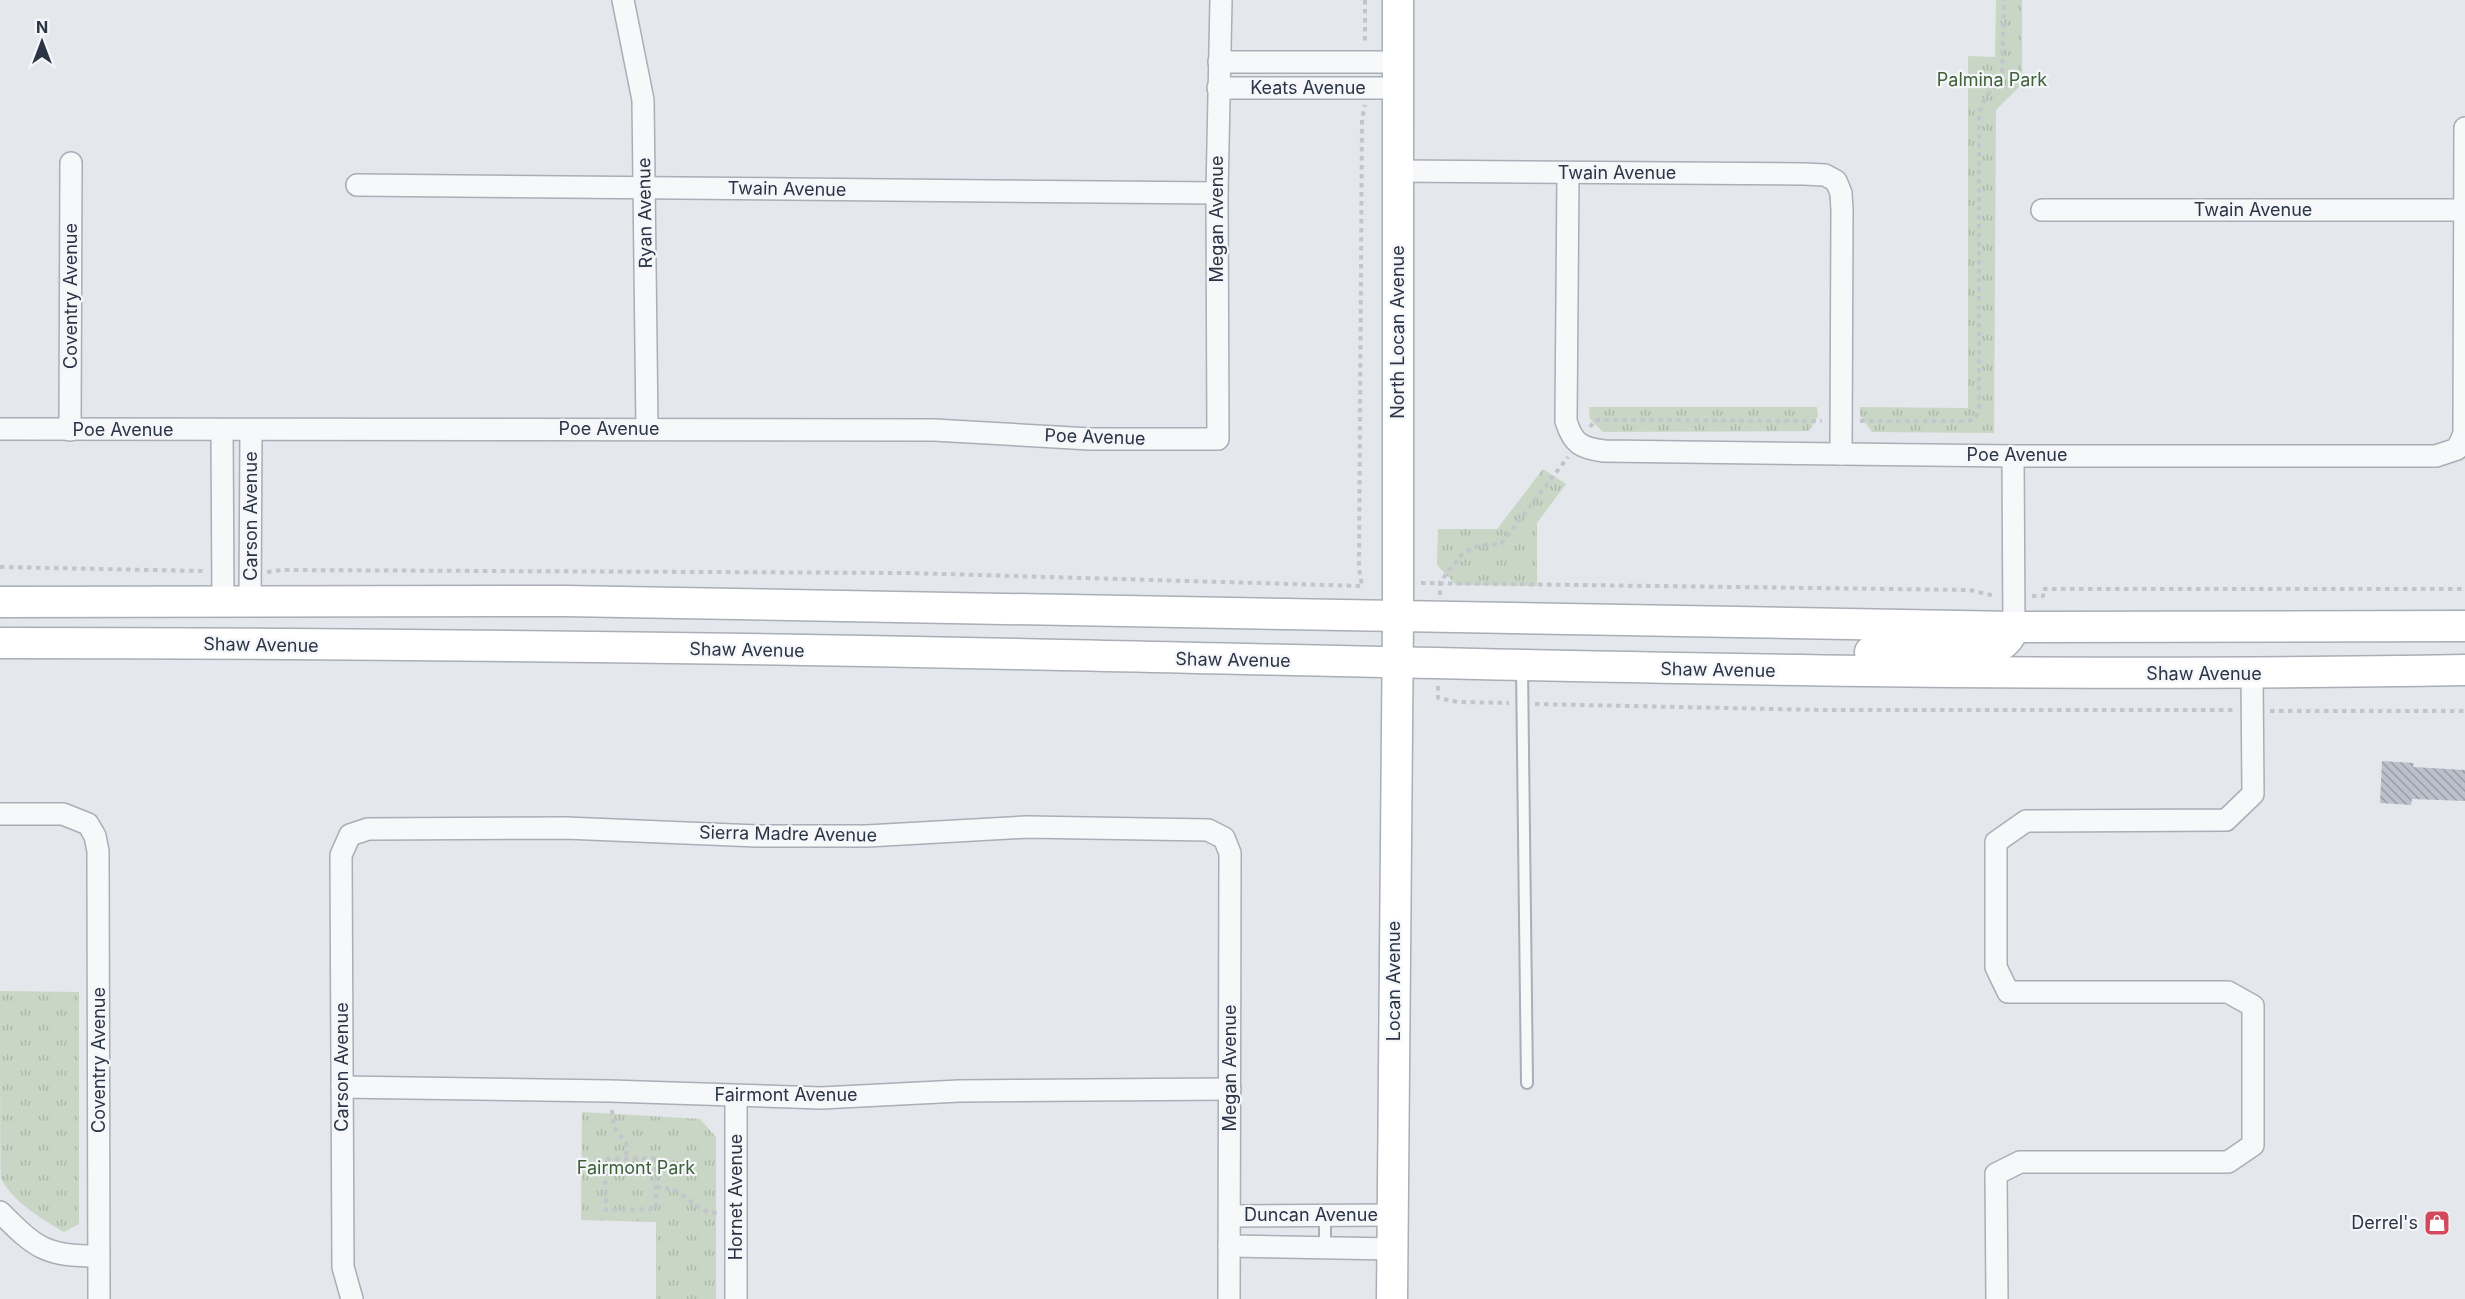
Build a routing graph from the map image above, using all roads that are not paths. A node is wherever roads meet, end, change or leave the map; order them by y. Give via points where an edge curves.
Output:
1 (622, 0) edge
2 (1221, 0) edge
3 (1398, 0) edge
4 (1219, 62) junction
5 (1398, 75) junction
6 (1218, 88) junction
7 (2465, 128) edge
8 (72, 163) dead end
9 (1397, 171) junction
10 (1568, 173) junction
11 (357, 185) dead end
12 (645, 188) junction
13 (1217, 193) junction
14 (2042, 210) dead end
15 (2465, 210) edge
16 (0, 429) edge
17 (647, 429) junction
18 (70, 430) junction
19 (222, 430) junction
20 (252, 430) junction
21 (1218, 439) joint
22 (1841, 454) junction
23 (2013, 456) junction
24 (0, 602) edge
25 (237, 602) junction
26 (1398, 615) junction
27 (2465, 626) edge
28 (2014, 627) junction
29 (2, 643) edge
30 (1397, 664) junction
31 (1522, 667) junction
32 (2465, 670) edge
33 (1742, 671) junction
34 (2252, 674) junction
35 (0, 814) edge
36 (350, 835) joint
37 (1224, 838) joint
38 (1527, 1083) dead end
39 (342, 1087) junction
40 (1230, 1089) junction
41 (736, 1096) junction
42 (0, 1212) edge
43 (1324, 1215) junction
44 (1392, 1215) junction
45 (1230, 1216) junction
46 (1229, 1246) junction
47 (1325, 1247) junction
48 (1392, 1249) junction
49 (99, 1256) junction
50 (99, 1299) edge
51 (352, 1299) edge
52 (736, 1299) edge
53 (1229, 1299) edge
54 (1392, 1299) edge
55 (1997, 1299) edge

1 - 12 street, Ryan Avenue via 643,100
2 - 4 street, Megan Avenue
3 - 5 main road, North Locan Avenue
4 - 5 street, Keats Avenue
4 - 6 street, Megan Avenue
5 - 6 street, Keats Avenue
5 - 9 main road, North Locan Avenue
6 - 13 street, Megan Avenue
7 - 15 street
8 - 18 street, Coventry Avenue
9 - 10 street, Twain Avenue
9 - 26 main road, North Locan Avenue
10 - 22 street, Poe Avenue via 1566,421 1577,444 1604,452
10 - 22 street, Twain Avenue via 1804,174 1825,175 1836,181 1842,210
11 - 12 street, Twain Avenue
12 - 13 street, Twain Avenue
12 - 17 street, Ryan Avenue
13 - 21 street, Megan Avenue
14 - 15 street, Twain Avenue
15 - 23 street, Poe Avenue via 2464,435 2457,449 2436,456
16 - 18 street, Poe Avenue
17 - 20 street, Poe Avenue
17 - 21 street, Poe Avenue via 934,430 1090,439
18 - 19 street, Poe Avenue
19 - 20 street, Poe Avenue
19 - 25 street, Carson Avenue
20 - 25 street, Carson Avenue
22 - 23 street, Poe Avenue
23 - 28 street
24 - 25 main road
25 - 26 main road via 565,601
25 - 29 main road via 239,616 216,626 71,627
26 - 28 main road
26 - 30 main road, North Locan Avenue
27 - 28 main road
28 - 33 main road via 2002,646 1992,650 1827,653 1797,656
29 - 30 main road, Shaw Avenue via 790,650
30 - 31 main road, Shaw Avenue
30 - 44 main road, Locan Avenue
31 - 33 main road, Shaw Avenue
31 - 38 lane
32 - 34 main road, Shaw Avenue
33 - 34 main road, Shaw Avenue
34 - 55 street via 2253,794 2226,820 2026,821 1996,842 1996,967 2008,992 2228,992 2253,1006 2253,1145 2228,1162 2019,1162 1996,1174
35 - 49 street, Coventry Avenue via 63,814 88,824 95,836
36 - 37 street, Sierra Madre Avenue via 368,829 566,828 867,836 1027,827 1208,830
36 - 39 street, Carson Avenue via 341,855
37 - 40 street, Megan Avenue via 1230,853
39 - 41 street, Fairmont Avenue
39 - 51 street, Carson Avenue via 343,1267
40 - 41 street, Fairmont Avenue via 958,1091 821,1098
40 - 45 street, Megan Avenue
41 - 52 street, Hornet Avenue
42 - 49 street via 44,1250 64,1256
43 - 44 street, Duncan Avenue
43 - 45 street, Duncan Avenue
43 - 47 lane
44 - 48 main road, Locan Avenue
45 - 46 street, Megan Avenue
46 - 47 street, Duncan Avenue
46 - 53 street, Megan Avenue
47 - 48 street, Duncan Avenue
48 - 54 main road, Locan Avenue
49 - 50 street, Coventry Avenue

